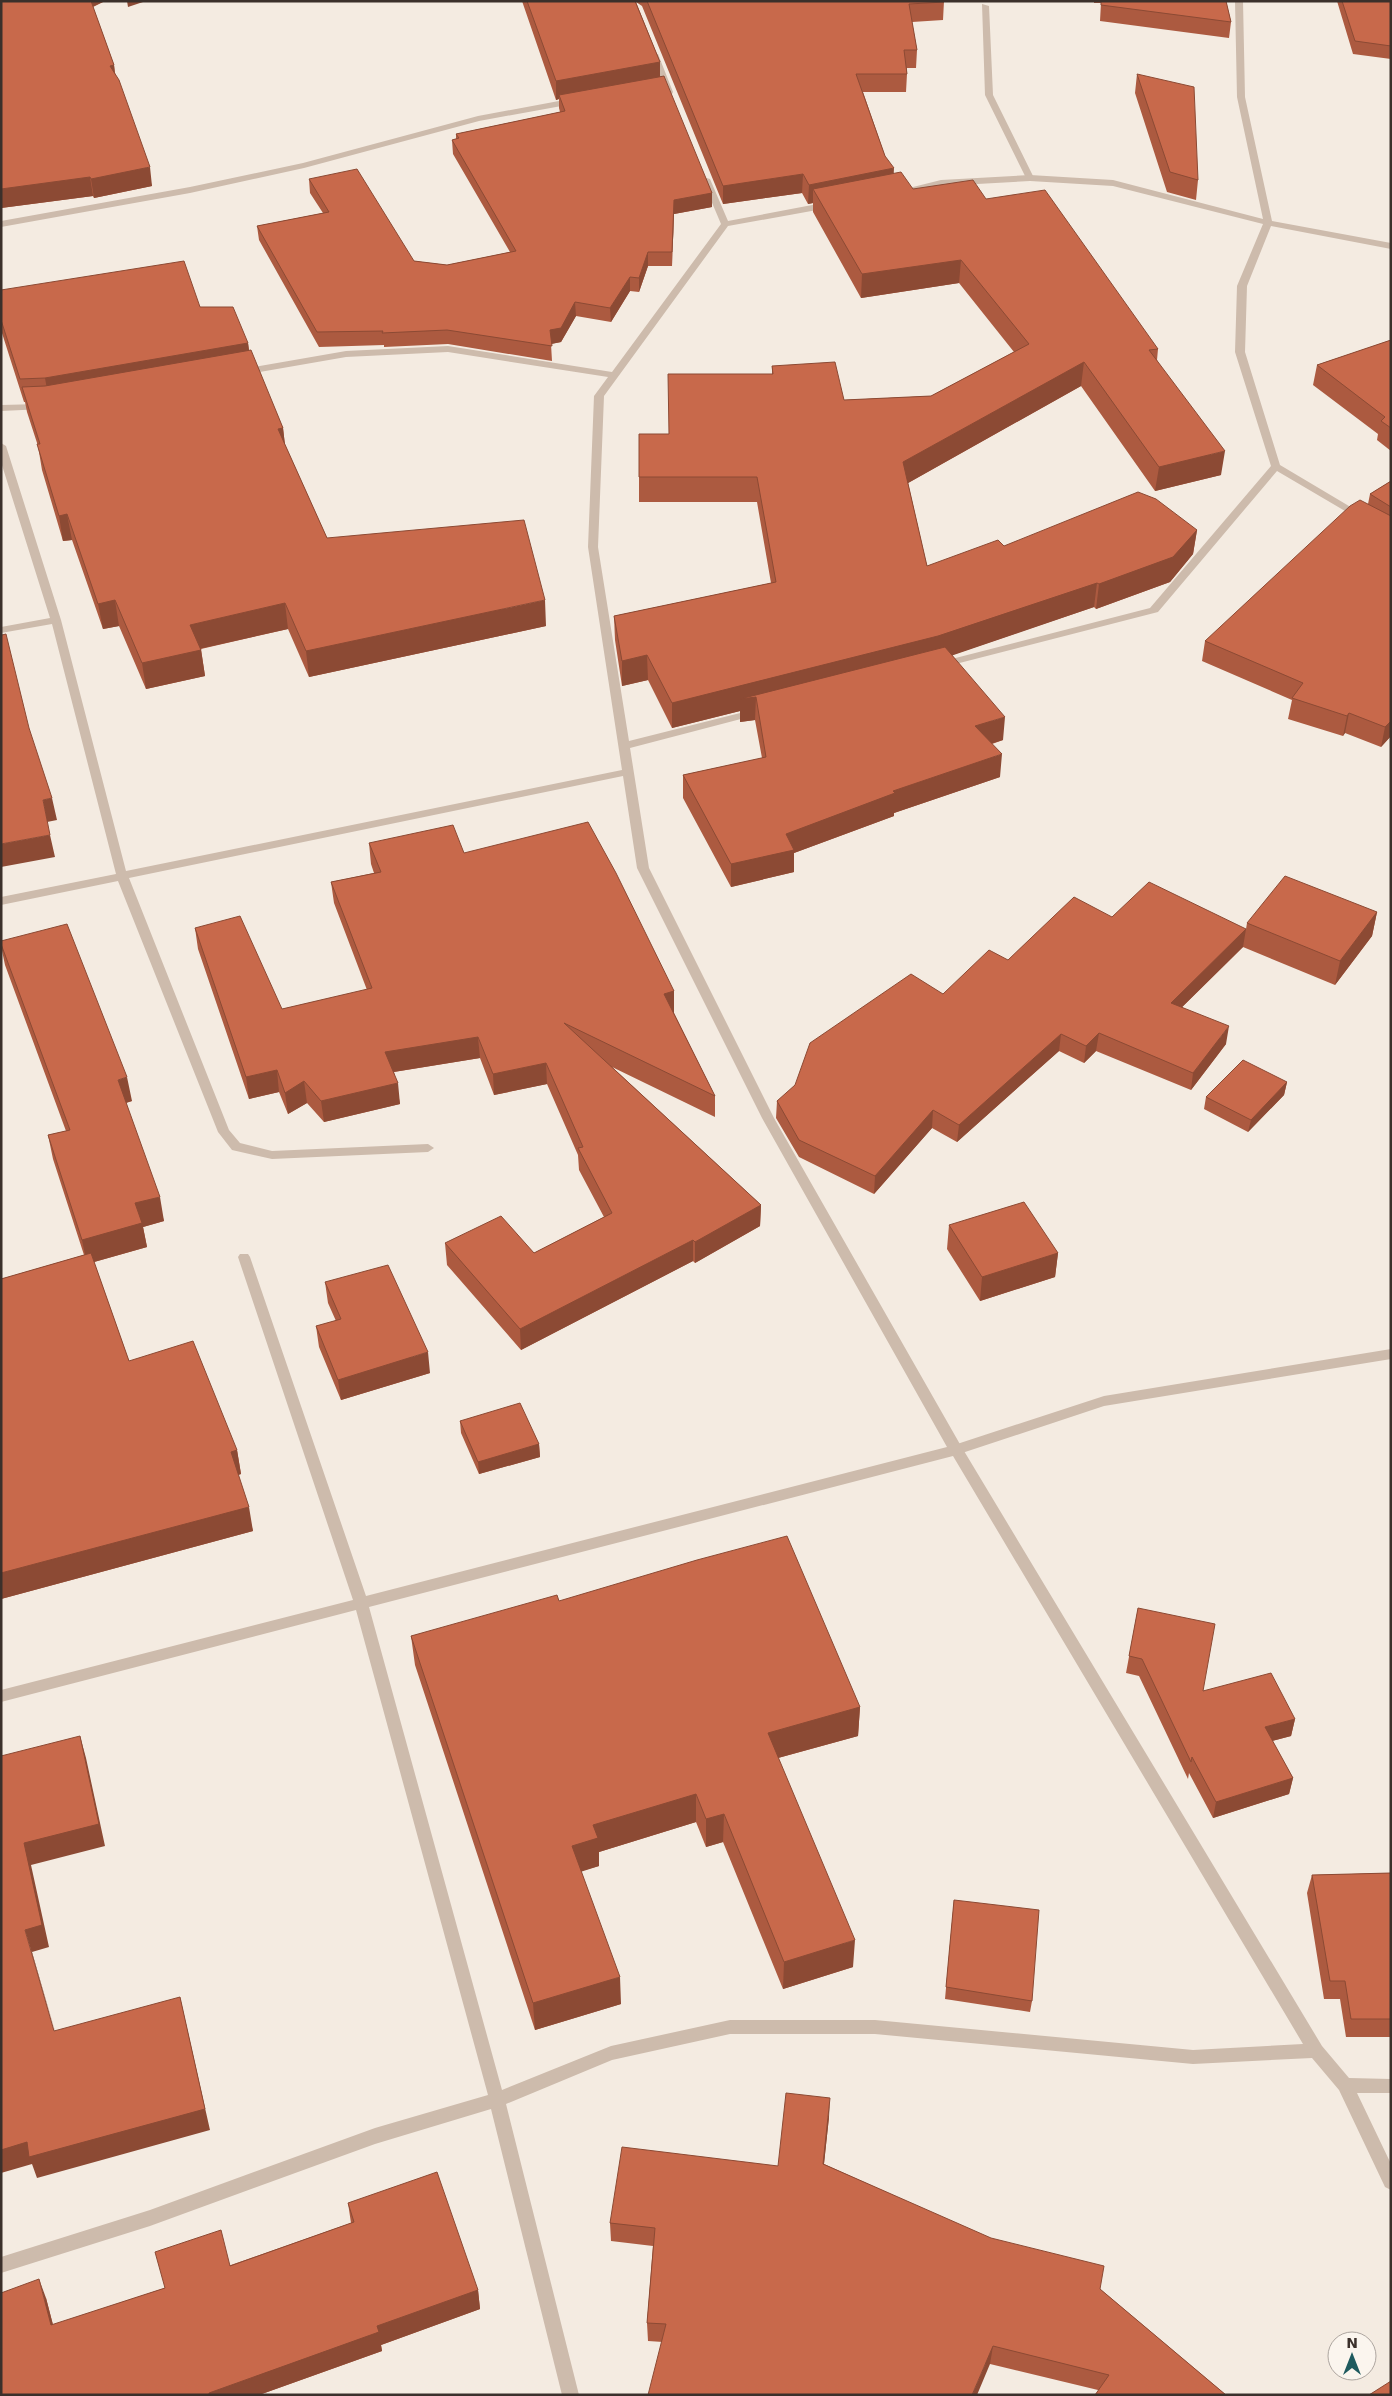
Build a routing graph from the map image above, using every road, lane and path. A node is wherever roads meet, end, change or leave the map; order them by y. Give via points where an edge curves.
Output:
1 (1239, 1) edge
2 (985, 6) dead end
3 (649, 42) edge
4 (581, 100) edge
5 (673, 102) edge
6 (699, 163) edge
7 (1030, 178) junction
8 (885, 194) edge
9 (838, 203) edge
10 (1268, 223) junction
11 (1, 224) edge
12 (725, 224) junction
13 (1391, 246) edge
14 (231, 374) edge
15 (614, 375) junction
16 (48, 406) edge
17 (1, 408) edge
18 (1, 446) edge
19 (1276, 466) junction
20 (1391, 535) edge
21 (56, 620) junction
22 (1, 630) edge
23 (933, 667) edge
24 (769, 709) edge
25 (624, 746) junction
26 (628, 772) junction
27 (122, 876) junction
28 (1, 901) edge
29 (428, 1148) dead end
30 (244, 1257) dead end
31 (1391, 1354) edge
32 (956, 1450) junction
33 (361, 1603) junction
34 (1, 1696) edge
35 (1316, 2051) junction
36 (1346, 2085) junction
37 (1391, 2086) edge
38 (497, 2100) junction
39 (1391, 2182) edge
40 (1, 2265) edge
41 (571, 2395) edge

1 - 10 street via 1242,97
2 - 7 street via 989,95
3 - 5 street via 661,85
4 - 11 street via 478,119 304,165 190,190
6 - 12 street
7 - 8 street via 941,183
7 - 10 street via 1113,183
9 - 12 street
10 - 13 street
10 - 19 street via 1242,286 1240,352
12 - 15 street
14 - 15 street via 346,354 448,349
15 - 25 street via 599,396 594,547
16 - 17 street
18 - 21 street
19 - 20 street
19 - 23 street via 1154,610
21 - 22 street
21 - 27 street
24 - 25 street
25 - 26 street
26 - 27 street
26 - 32 street via 643,868 768,1118
27 - 28 street
27 - 29 street via 224,1132 236,1146 272,1155
30 - 33 street
31 - 32 street via 1104,1401
32 - 33 street
32 - 35 street
33 - 34 street
33 - 38 street
35 - 36 street
35 - 38 street via 1194,2056 875,2027 730,2027 611,2053
36 - 37 street
36 - 39 street
38 - 40 street via 375,2136 150,2218
38 - 41 street

